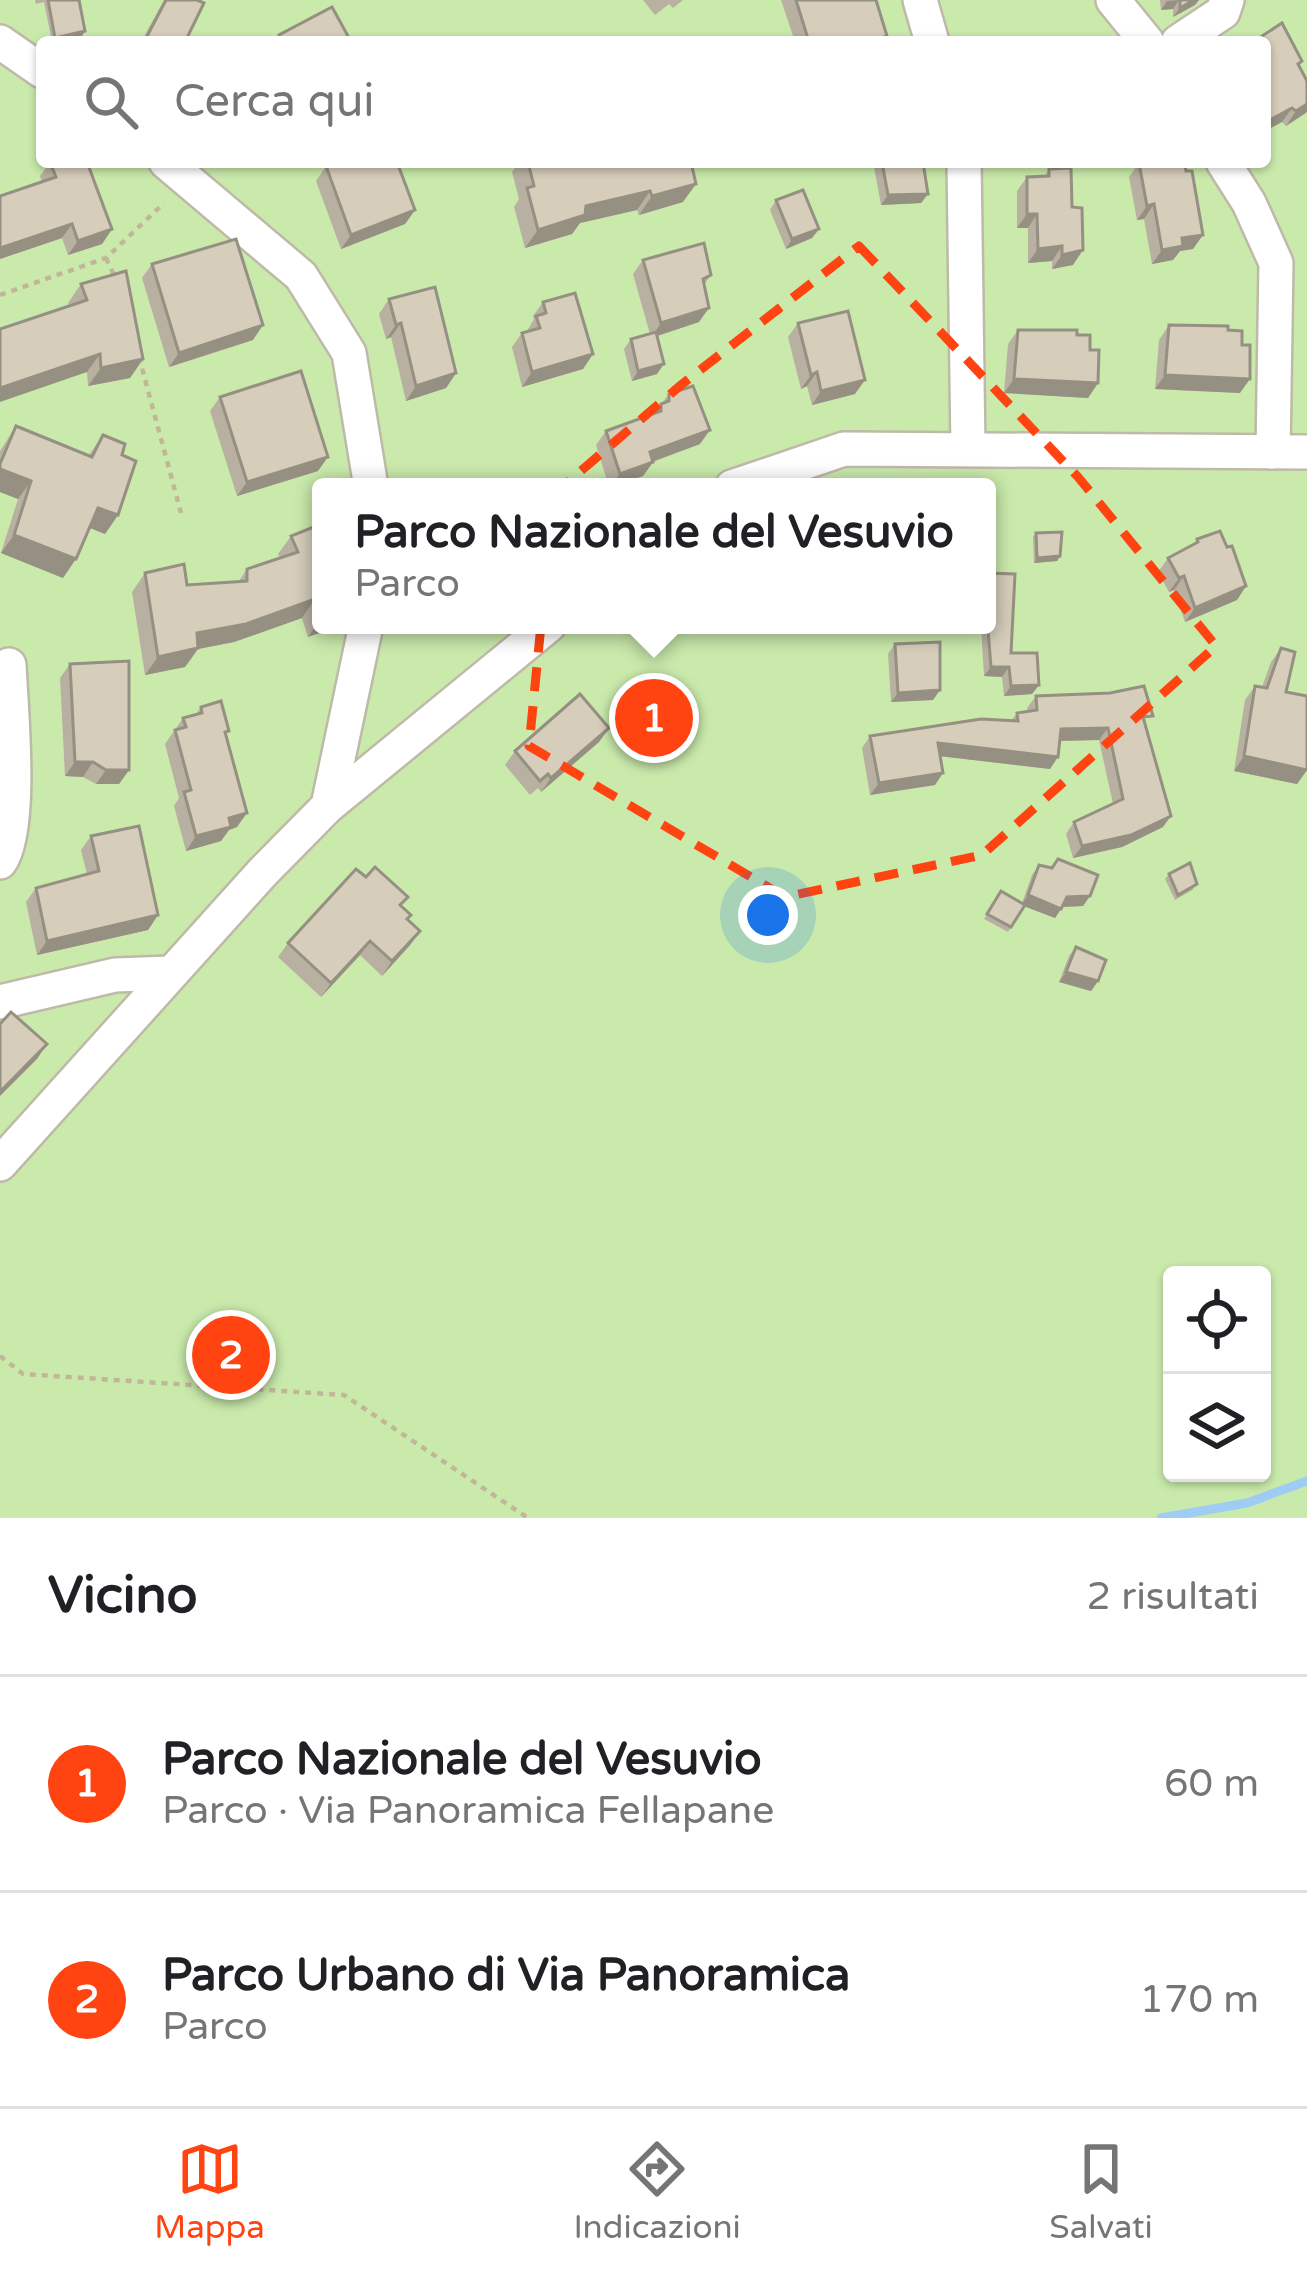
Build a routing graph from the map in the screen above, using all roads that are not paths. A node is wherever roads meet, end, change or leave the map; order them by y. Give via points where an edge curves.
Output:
1 (920, 0) edge
2 (1113, 0) edge
3 (1227, 0) edge
4 (930, 36) edge
5 (1142, 36) edge
6 (1187, 36) edge
7 (0, 42) edge
8 (36, 67) edge
9 (174, 168) edge
10 (964, 168) edge
11 (1227, 168) edge
12 (968, 449) junction
13 (1273, 452) junction
14 (1307, 452) edge
15 (370, 478) edge
16 (759, 478) edge
17 (364, 634) edge
18 (538, 634) edge
19 (9, 665) dead end
20 (328, 806) junction
21 (0, 862) edge
22 (171, 974) junction
23 (0, 1002) edge
24 (0, 1164) edge

1 - 4 street
2 - 5 street
3 - 6 street via 1223,12
7 - 8 street
9 - 15 street via 301,276 349,353
10 - 12 street
11 - 13 street via 1276,263
12 - 13 street
12 - 16 street via 844,449
13 - 14 street
17 - 20 street
18 - 20 street
19 - 21 street via 12,803 9,850
20 - 22 street
22 - 23 street via 115,975
22 - 24 street

